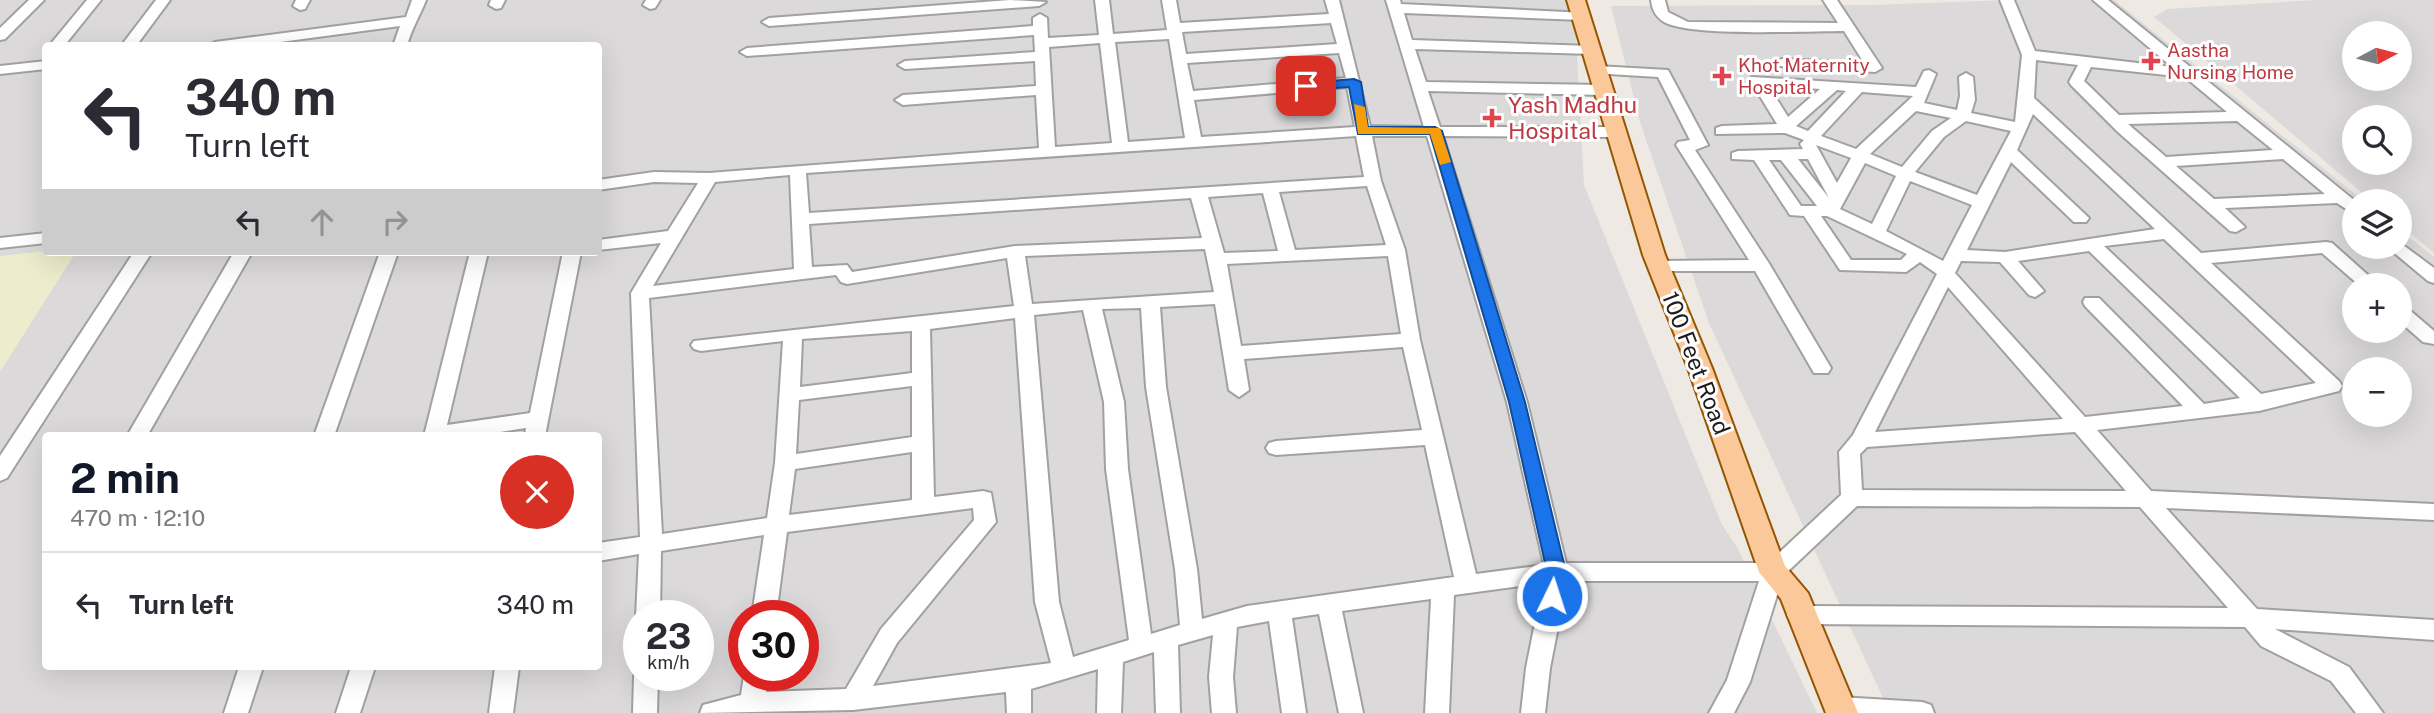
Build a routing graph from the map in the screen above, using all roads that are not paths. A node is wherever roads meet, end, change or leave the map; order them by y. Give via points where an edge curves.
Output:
1 (37, 0) edge
2 (94, 0) edge
3 (163, 0) edge
4 (419, 0) edge
5 (1102, 0) edge
6 (1169, 0) edge
7 (1658, 0) edge
8 (1830, 0) edge
9 (2007, 0) edge
10 (2100, 0) edge
11 (1039, 1) edge
12 (1394, 4) edge
13 (896, 6) edge
14 (1579, 8) edge
15 (1334, 9) edge
16 (412, 20) junction
17 (769, 22) dead end
18 (1849, 27) junction
19 (1174, 31) junction
20 (0, 36) edge
21 (1107, 39) junction
22 (59, 42) edge
23 (131, 42) edge
24 (245, 42) edge
25 (401, 42) edge
26 (1041, 43) junction
27 (1406, 44) junction
28 (1346, 48) junction
29 (747, 52) dead end
30 (2029, 55) junction
31 (1179, 59) junction
32 (2087, 61) junction
33 (1782, 63) dead end
34 (42, 64) edge
35 (905, 65) dead end
36 (0, 70) edge
37 (1597, 70) junction
38 (2188, 73) junction
39 (1929, 74) dead end
40 (1966, 77) dead end
41 (1354, 82) junction
42 (1421, 86) junction
43 (1833, 86) junction
44 (1858, 87) junction
45 (1043, 90) junction
46 (1186, 96) junction
47 (1917, 99) junction
48 (2026, 99) junction
49 (903, 100) dead end
50 (1963, 116) junction
51 (2243, 116) junction
52 (2115, 120) junction
53 (2019, 128) junction
54 (1362, 131) junction
55 (1435, 131) junction
56 (1616, 131) junction
57 (1722, 131) dead end
58 (1797, 131) junction
59 (1194, 142) junction
60 (1121, 148) junction
61 (2008, 150) junction
62 (1047, 153) junction
63 (1814, 154) junction
64 (2285, 154) junction
65 (1758, 155) junction
66 (1786, 155) junction
67 (1862, 155) junction
68 (1738, 156) dead end
69 (2162, 162) junction
70 (798, 169) junction
71 (1905, 172) junction
72 (709, 178) junction
73 (1373, 181) junction
74 (602, 184) edge
75 (1270, 188) junction
76 (1198, 192) junction
77 (2340, 198) joint
78 (1980, 202) junction
79 (1833, 203) junction
80 (2209, 204) junction
81 (1809, 211) junction
82 (2080, 218) dead end
83 (800, 219) junction
84 (2236, 227) dead end
85 (2166, 233) junction
86 (1876, 235) junction
87 (674, 236) junction
88 (42, 238) edge
89 (0, 243) edge
90 (602, 245) edge
91 (2093, 245) junction
92 (1395, 250) junction
93 (1015, 251) junction
94 (1214, 251) junction
95 (140, 256) edge
96 (241, 256) edge
97 (388, 256) edge
98 (478, 256) edge
99 (571, 256) edge
100 (1288, 256) junction
101 (2005, 257) junction
102 (2194, 259) junction
103 (2412, 259) edge
104 (1912, 260) junction
105 (1761, 265) junction
106 (1947, 265) junction
107 (1659, 267) junction
108 (803, 273) junction
109 (2356, 273) edge
110 (2434, 277) edge
111 (2035, 291) dead end
112 (640, 293) junction
113 (1221, 298) junction
114 (1150, 300) junction
115 (2092, 302) dead end
116 (1091, 304) junction
117 (1024, 310) junction
118 (2412, 322) edge
119 (921, 324) junction
120 (793, 334) junction
121 (2434, 338) edge
122 (1411, 340) junction
123 (701, 345) dead end
124 (1233, 354) junction
125 (1821, 368) dead end
126 (922, 378) junction
127 (1239, 390) dead end
128 (788, 395) junction
129 (2259, 404) junction
130 (2198, 410) junction
131 (2079, 424) junction
132 (537, 427) edge
133 (139, 432) edge
134 (325, 432) edge
135 (436, 432) edge
136 (473, 432) edge
137 (1433, 437) junction
138 (1861, 440) junction
139 (922, 443) junction
140 (1276, 448) dead end
141 (785, 463) junction
142 (0, 473) edge
143 (1852, 498) junction
144 (2145, 499) junction
145 (923, 506) junction
146 (2434, 512) edge
147 (776, 525) junction
148 (650, 544) junction
149 (602, 551) edge
150 (1557, 572) junction
151 (1773, 572) junction
152 (1467, 584) junction
153 (1443, 588) junction
154 (648, 600) edge
155 (766, 600) edge
156 (1329, 604) junction
157 (1279, 611) junction
158 (1799, 615) junction
159 (2250, 618) junction
160 (1226, 622) junction
161 (1192, 632) junction
162 (2432, 632) edge
163 (1166, 640) junction
164 (1141, 644) junction
165 (1111, 656) junction
166 (250, 670) edge
167 (362, 670) edge
168 (507, 670) edge
169 (1064, 670) junction
170 (1018, 680) junction
171 (646, 691) edge
172 (853, 699) junction
173 (752, 708) edge
174 (1841, 711) edge
175 (236, 713) edge
176 (348, 713) edge
177 (501, 713) edge
178 (645, 713) edge
179 (712, 713) edge
180 (1019, 713) edge
181 (1109, 713) edge
182 (1168, 713) edge
183 (1224, 713) edge
184 (1294, 713) edge
185 (1351, 713) edge
186 (1437, 713) edge
187 (1533, 713) edge
188 (1721, 713) edge
189 (1922, 713) edge
190 (2371, 713) edge

1 - 20 street
2 - 22 street
3 - 23 street
4 - 16 street
5 - 21 street
6 - 19 street
7 - 18 street via 1658,8 1670,22 1687,26
8 - 18 street
9 - 30 street
10 - 38 street
11 - 13 street
11 - 26 street
12 - 14 street
12 - 27 street
13 - 17 street
14 - 37 main road, 100 Feet Road
15 - 19 street
15 - 28 street
16 - 24 street
16 - 25 street
18 - 33 street via 1875,68
19 - 21 street
19 - 31 street
21 - 26 street
21 - 60 street
26 - 29 street
26 - 35 street
26 - 45 street
27 - 37 street
27 - 42 street
28 - 31 street
28 - 41 street
30 - 32 street
30 - 48 street
31 - 46 street
32 - 38 street
32 - 52 street via 2076,82
34 - 36 street
37 - 42 street
37 - 56 main road, 100 Feet Road
37 - 105 street via 1663,73 1700,145 1684,145
38 - 51 street
39 - 47 street
40 - 50 street via 1969,94
41 - 46 street
41 - 54 street
42 - 55 street
43 - 44 street
43 - 58 street
43 - 58 street via 1757,80
44 - 47 street
44 - 58 street
45 - 49 street
45 - 62 street
46 - 59 street
47 - 50 street
47 - 67 street
48 - 53 street
48 - 85 street
50 - 53 street
50 - 71 street via 1940,132
51 - 52 street
51 - 64 street
52 - 69 street
53 - 61 street
54 - 55 street
54 - 59 street
54 - 73 street
55 - 56 street
55 - 150 street via 1517,402
56 - 107 main road, 100 Feet Road
57 - 58 street
58 - 63 street
58 - 67 street
59 - 60 street
60 - 62 street
61 - 78 street
61 - 82 street
62 - 70 street
63 - 66 street
63 - 79 street
64 - 69 street
64 - 77 street
65 - 66 street
65 - 68 street
65 - 81 street via 1796,211
66 - 79 street
67 - 71 street
67 - 79 street
69 - 80 street
70 - 72 street
70 - 83 street
71 - 78 street
71 - 86 street
72 - 74 street via 654,177
72 - 87 street
73 - 75 street
73 - 92 street
75 - 76 street
75 - 100 street
76 - 83 street
76 - 94 street
77 - 80 street
78 - 106 street
79 - 81 street
79 - 86 street
80 - 84 street
81 - 104 street via 1846,265
83 - 108 street
85 - 91 street via 2090,242
85 - 102 street
86 - 104 street
87 - 90 street
87 - 112 street
88 - 89 street
91 - 101 street
91 - 129 street
92 - 100 street
92 - 122 street
93 - 94 street
93 - 108 street via 846,278 841,270
93 - 117 street
94 - 100 street
94 - 113 street
95 - 142 street
96 - 133 street
97 - 134 street
98 - 135 street
99 - 132 street
101 - 106 street
101 - 111 street
102 - 109 street via 2326,247
102 - 129 street via 2332,386
103 - 110 street
104 - 106 street
105 - 107 street
105 - 125 street
106 - 131 street
106 - 138 street
107 - 151 main road, 100 Feet Road
108 - 112 street
112 - 148 street
113 - 114 street
113 - 124 street
114 - 116 street
114 - 161 street via 1156,387
115 - 130 street
116 - 117 street
116 - 164 street via 1114,402 1117,469
117 - 119 street
117 - 169 street via 1047,602
118 - 121 street
119 - 120 street
119 - 126 street
120 - 123 street
120 - 128 street
122 - 124 street
122 - 137 street
124 - 127 street
126 - 128 street
126 - 139 street
128 - 141 street
129 - 130 street
130 - 131 street
131 - 138 street
131 - 144 street
132 - 136 street
137 - 140 street
137 - 152 street
138 - 143 street via 1849,452
139 - 141 street
139 - 145 street
141 - 147 street
143 - 144 street
143 - 151 street
144 - 146 street
144 - 159 street
145 - 147 street
145 - 172 street via 984,499 985,522 889,636
147 - 148 street
147 - 155 street
148 - 149 street
148 - 154 street
150 - 151 street
150 - 152 street
150 - 187 street
151 - 158 main road, 100 Feet Road via 1793,593
151 - 188 street via 1738,682
152 - 153 street
153 - 156 street
153 - 186 street
156 - 157 street
156 - 185 street
157 - 160 street
157 - 184 street
158 - 159 street
158 - 174 main road, 100 Feet Road
159 - 162 street
159 - 190 street via 2269,639 2340,674
160 - 161 street
160 - 183 street via 1221,677
161 - 163 street
163 - 164 street
163 - 182 street
164 - 165 street
165 - 169 street
165 - 181 street
166 - 175 street
167 - 176 street
168 - 177 street
169 - 170 street
170 - 172 street
170 - 180 street
171 - 178 street
172 - 173 street
173 - 179 street
174 - 189 street

